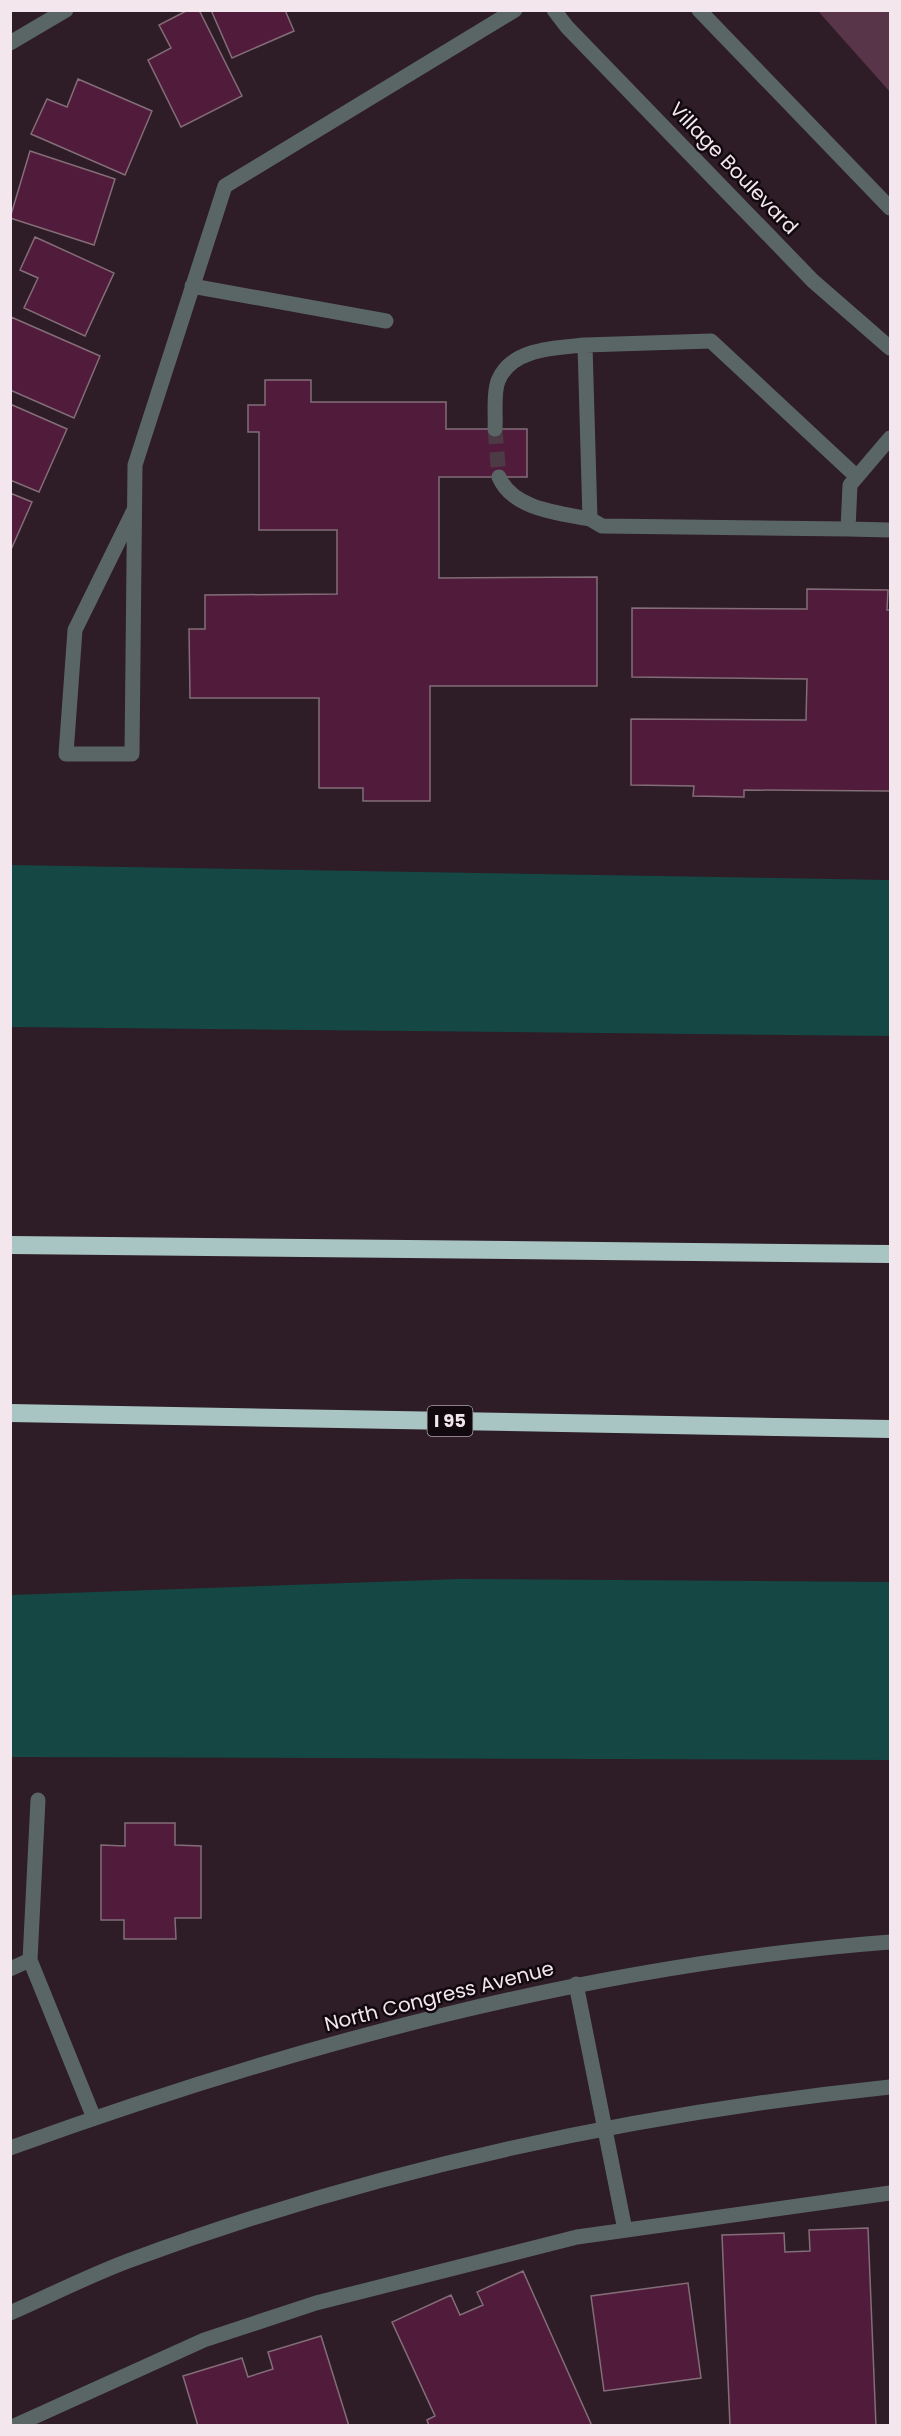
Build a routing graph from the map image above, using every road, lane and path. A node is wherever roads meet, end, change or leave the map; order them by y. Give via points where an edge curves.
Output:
1 (66, 10) edge
2 (515, 10) edge
3 (554, 10) edge
4 (699, 10) edge
5 (10, 42) edge
6 (891, 208) edge
7 (192, 286) junction
8 (386, 321) dead end
9 (585, 345) junction
10 (891, 348) edge
11 (495, 429) tunnel mouth
12 (891, 438) edge
13 (499, 477) tunnel mouth
14 (857, 477) junction
15 (134, 510) junction
16 (590, 519) junction
17 (848, 529) junction
18 (891, 530) edge
19 (10, 1245) edge
20 (891, 1254) edge
21 (10, 1413) edge
22 (891, 1429) edge
23 (38, 1800) dead end
24 (891, 1942) edge
25 (30, 1960) junction
26 (10, 1968) edge
27 (576, 1984) junction
28 (891, 2087) edge
29 (94, 2118) junction
30 (605, 2130) junction
31 (10, 2148) edge
32 (891, 2193) edge
33 (625, 2230) junction
34 (10, 2313) edge
35 (14, 2426) edge

1 - 5 street
2 - 7 street via 225,186
3 - 10 street, Village Boulevard via 813,281
4 - 6 street
7 - 8 street
7 - 15 street via 135,465
9 - 11 street via 540,349 512,362 497,382
9 - 14 street via 711,341
9 - 16 street
12 - 14 street
13 - 16 street via 503,488 534,507
14 - 17 street via 850,485
15 - 15 street via 132,754 66,754 75,630
16 - 17 street via 602,525
17 - 18 street
19 - 20 highway
21 - 22 highway, I 95
23 - 25 street
24 - 27 street, North Congress Avenue via 705,1961
25 - 26 street
25 - 29 street
27 - 29 street, North Congress Avenue via 284,2057
27 - 30 street
28 - 30 street via 814,2095
29 - 31 street, North Congress Avenue
30 - 33 street
30 - 34 street via 549,2139 341,2190 127,2262
32 - 33 street
33 - 35 street via 577,2237 316,2303 204,2340

